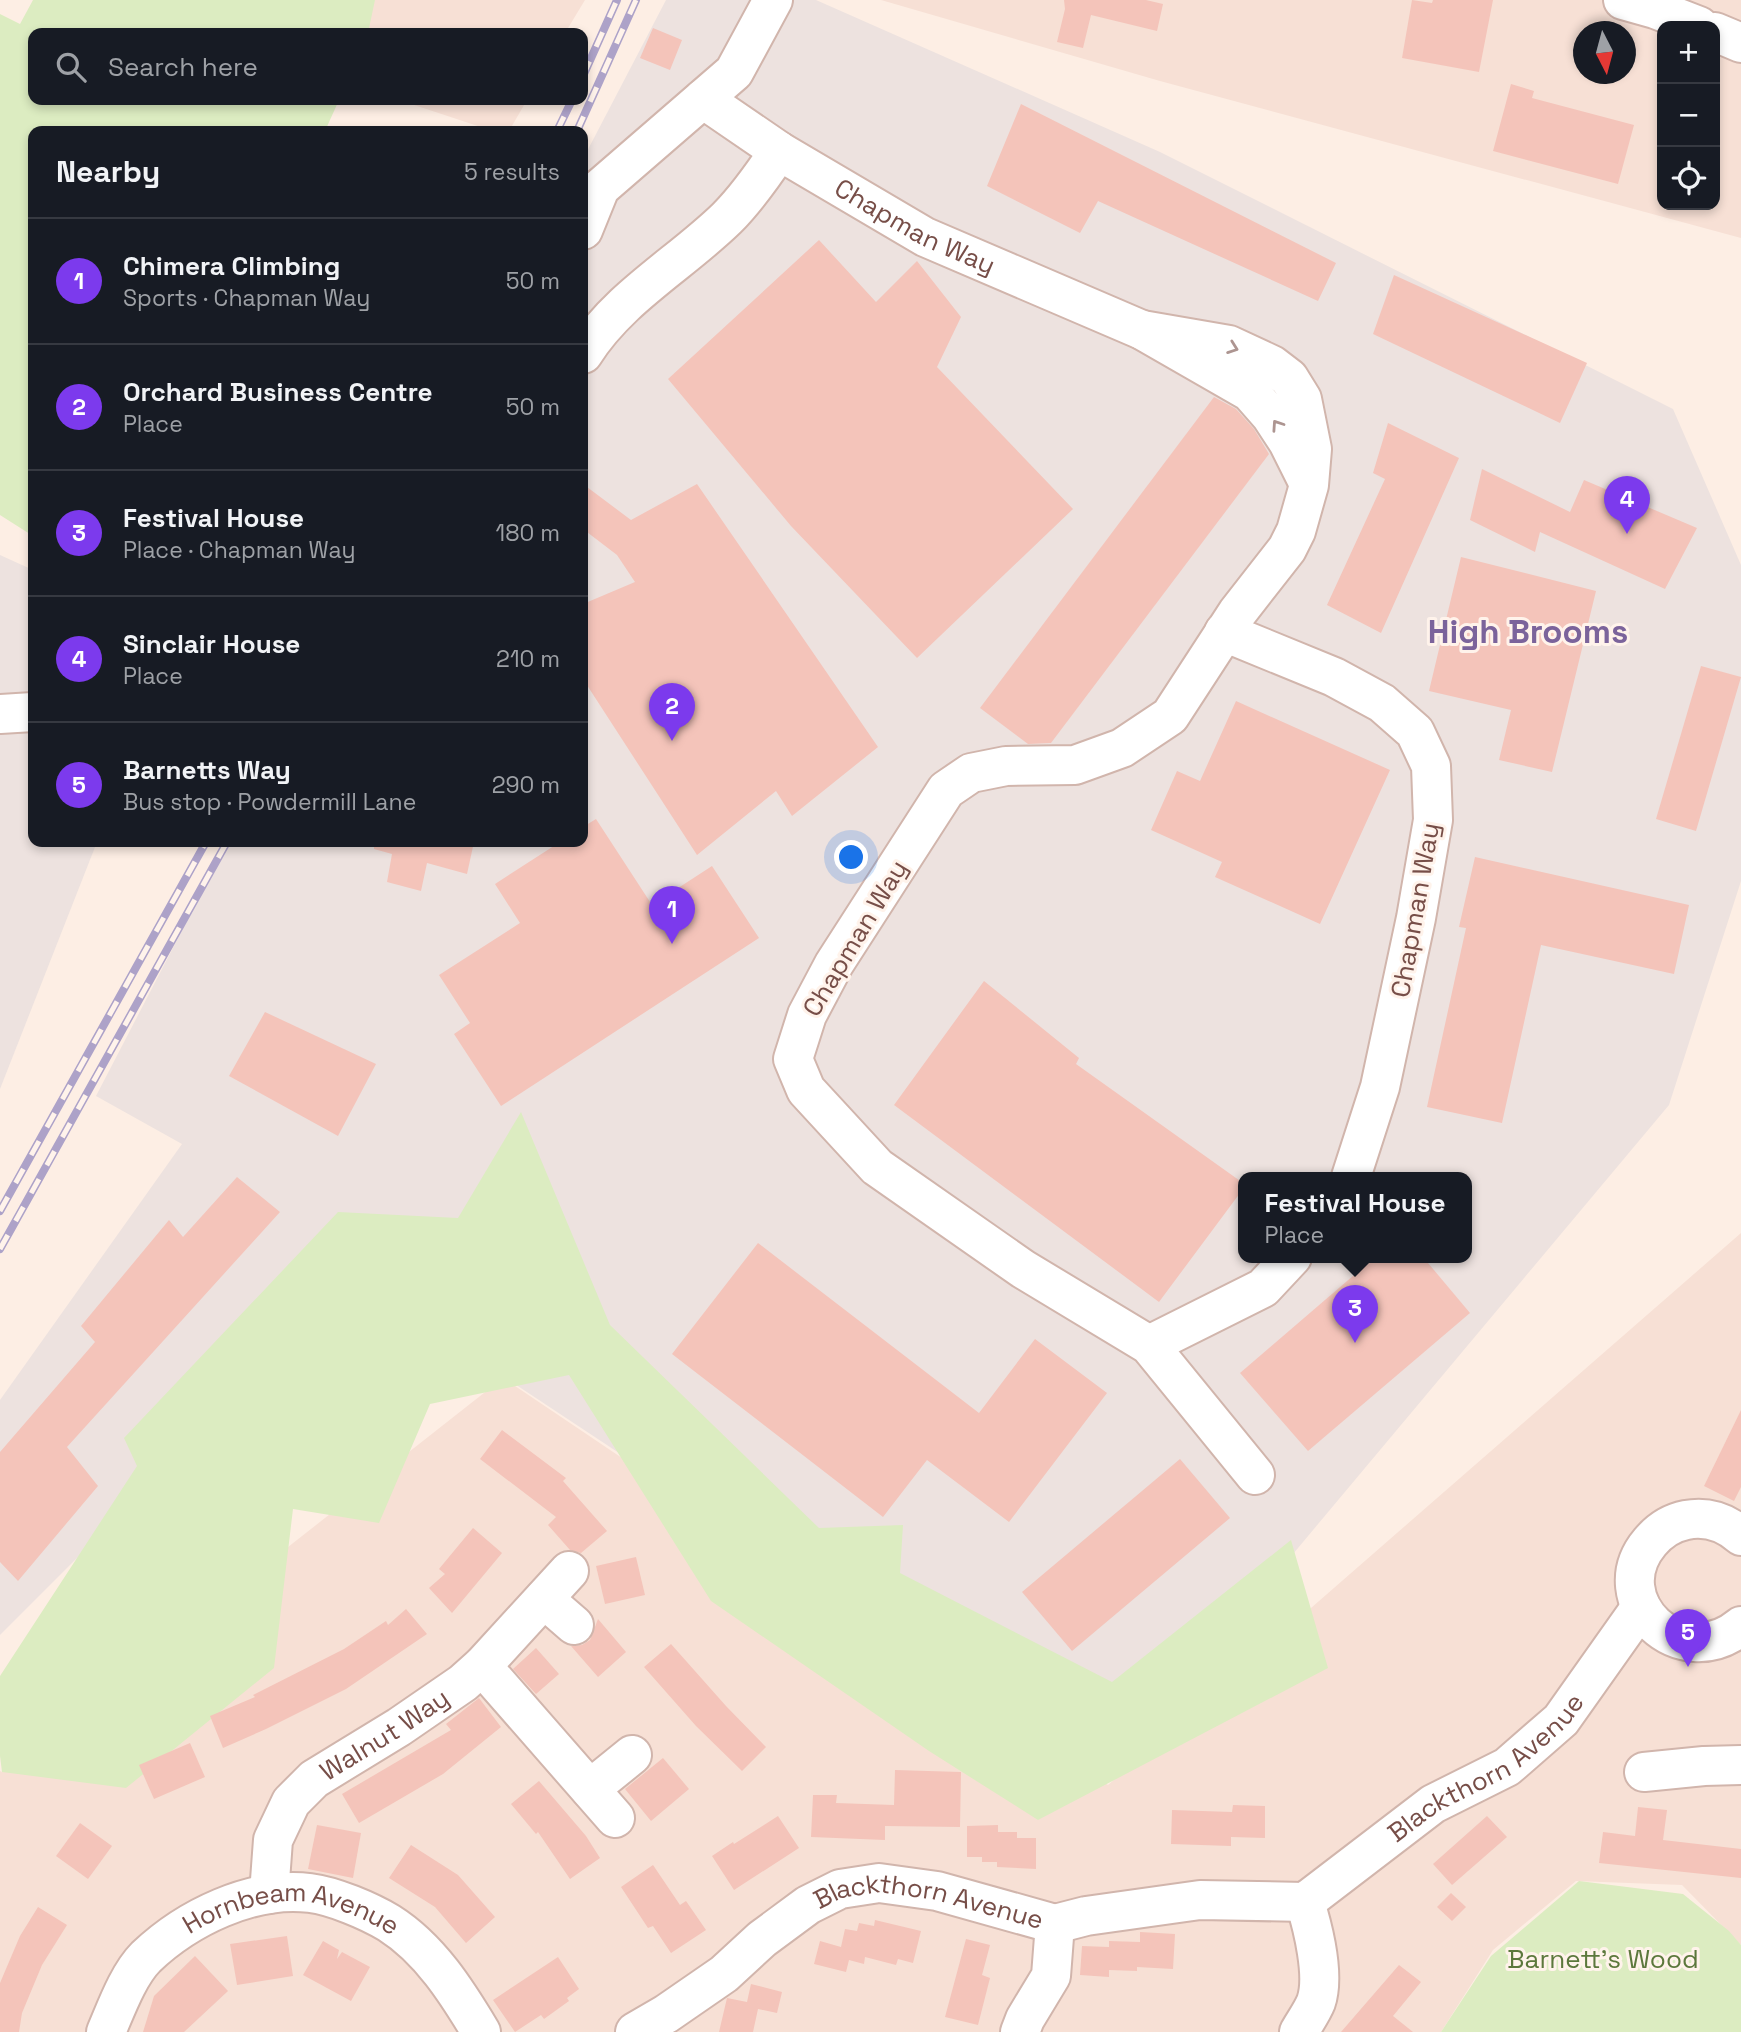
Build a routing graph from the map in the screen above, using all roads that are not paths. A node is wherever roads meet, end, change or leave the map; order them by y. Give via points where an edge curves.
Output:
1 (773, 0) edge
2 (1623, 0) edge
3 (1686, 21) edge
4 (1720, 34) edge
5 (1741, 43) edge
6 (703, 99) junction
7 (779, 150) junction
8 (588, 218) edge
9 (588, 345) edge
10 (1224, 632) junction
11 (28, 712) edge
12 (0, 714) edge
13 (1353, 1172) edge
14 (1286, 1263) edge
15 (1149, 1345) junction
16 (1255, 1475) dead end
17 (1741, 1536) edge
18 (569, 1571) dead end
19 (544, 1600) junction
20 (1640, 1607) junction
21 (574, 1625) dead end
22 (1741, 1626) edge
23 (482, 1666) junction
24 (632, 1755) dead end
25 (1741, 1765) edge
26 (1644, 1772) dead end
27 (590, 1789) junction
28 (615, 1818) dead end
29 (269, 1894) junction
30 (1306, 1902) junction
31 (1055, 1923) junction
32 (659, 2026) edge
33 (106, 2032) edge
34 (481, 2032) edge
35 (1020, 2032) edge
36 (1299, 2032) edge

1 - 6 street via 734,72
2 - 3 street
4 - 5 street
6 - 7 street, Chapman Way
6 - 8 street via 600,188
7 - 9 street via 756,186 726,219 659,273
7 - 10 street, Chapman Way via 925,237 1142,330 1229,345 1290,378 1302,399 1312,449 1303,509 1287,550
10 - 13 street, Chapman Way via 1334,677 1382,703 1415,732 1431,766 1433,820 1416,918 1380,1087
10 - 15 street, Chapman Way via 1170,716 1122,748 1076,765 1006,766 971,773 946,790 834,964 807,1015 793,1059 806,1090 877,1167 1023,1269
11 - 12 street
14 - 15 street via 1263,1288
15 - 16 street, Chapman Way
17 - 20 street via 1715,1521 1695,1519 1675,1522 1658,1533 1644,1548 1637,1567
18 - 19 street, Walnut Way
19 - 21 street
19 - 23 street, Walnut Way
20 - 22 street via 1651,1623 1685,1642 1723,1638
20 - 30 street, Blackthorn Avenue via 1561,1720 1507,1767 1433,1804
23 - 27 street
23 - 29 street, Walnut Way via 399,1727 314,1779 290,1802 273,1840
24 - 27 street
25 - 26 street
27 - 28 street
29 - 33 street, Hornbeam Avenue via 225,1906 182,1929 145,1959 119,1999
29 - 34 street, Hornbeam Avenue via 310,1893 355,1906 389,1923 423,1951
30 - 31 street, Blackthorn Avenue via 1199,1900
30 - 36 street via 1315,1938 1318,1982 1316,2002
31 - 32 street, Blackthorn Avenue via 937,1891 879,1883 840,1889 808,1905 762,1939
31 - 35 street via 1051,1976

